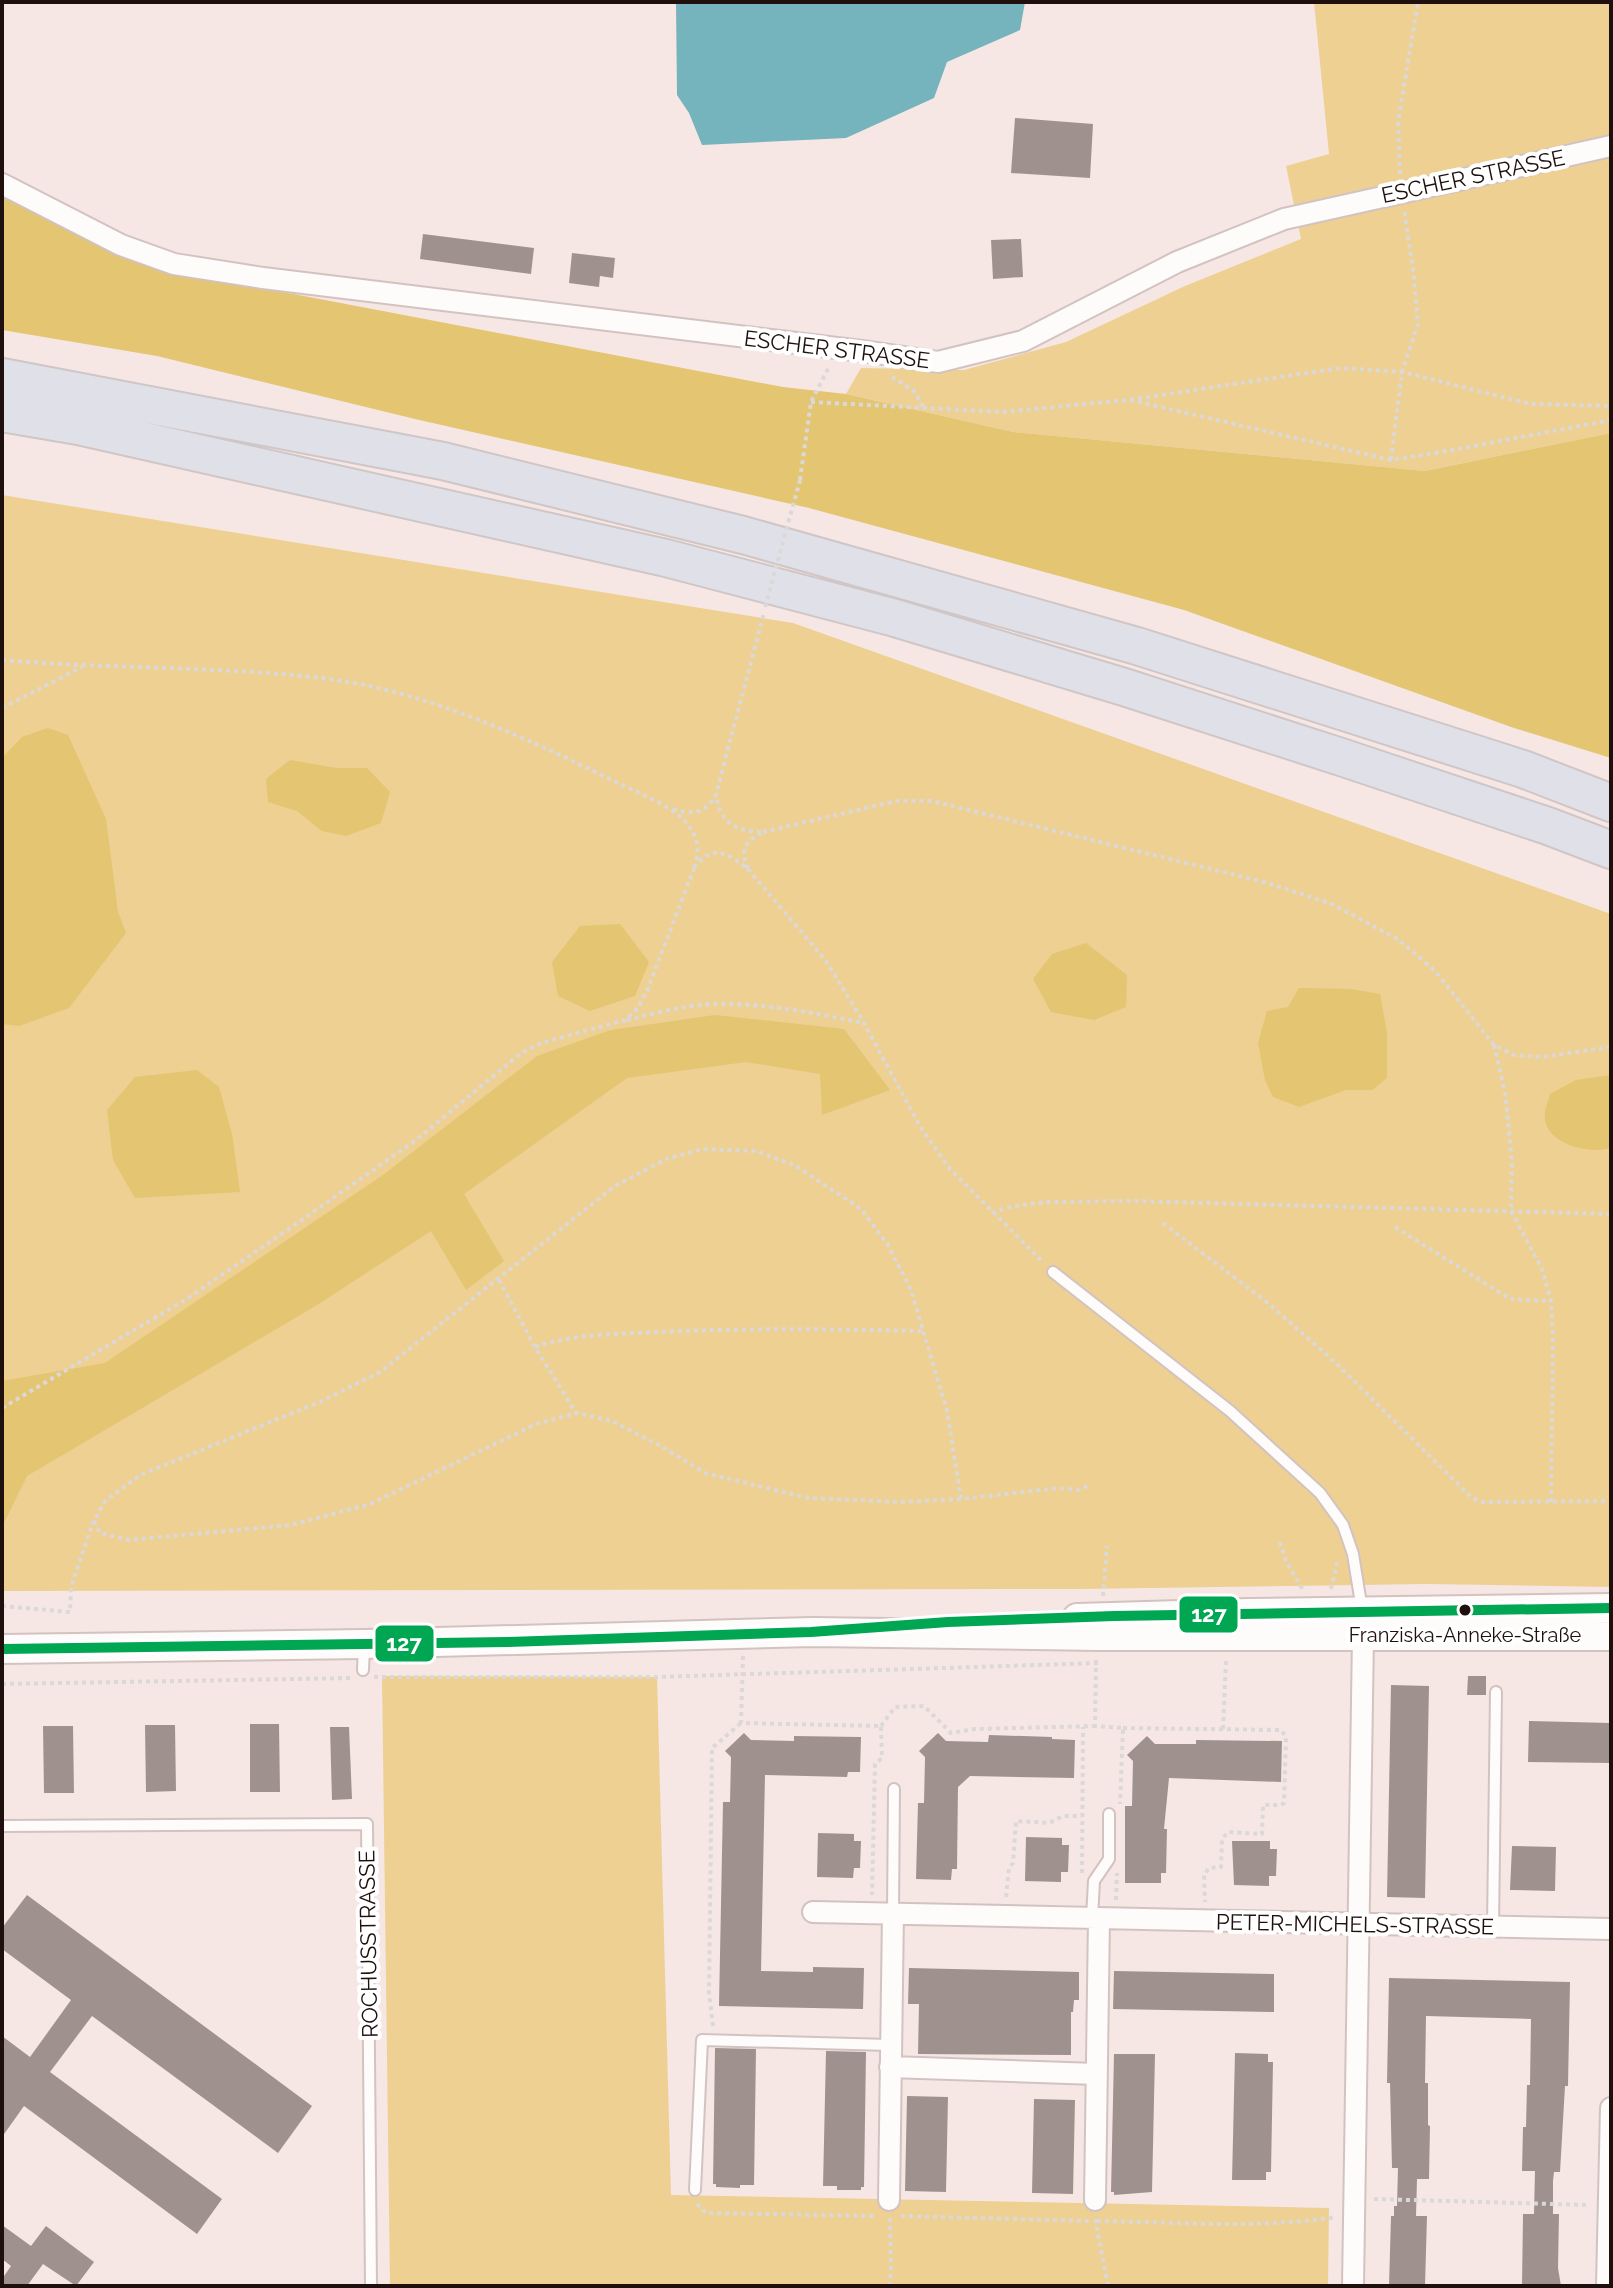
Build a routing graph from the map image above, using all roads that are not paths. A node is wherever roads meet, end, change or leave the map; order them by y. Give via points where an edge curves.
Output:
1 (1611, 146) edge
2 (2, 184) edge
3 (2, 377) edge
4 (2, 413) edge
5 (1523, 769) junction
6 (1611, 788) edge
7 (1611, 803) edge
8 (1611, 850) edge
9 (1053, 1272) road end
10 (1611, 1608) edge
11 (1362, 1624) junction
12 (1611, 1636) edge
13 (2, 1649) edge
14 (1496, 1692) dead end
15 (894, 1789) dead end
16 (1114, 1815) road end
17 (2, 1826) edge
18 (813, 1912) dead end
19 (893, 1913) junction
20 (1102, 1918) junction
21 (1358, 1924) junction
22 (1493, 1927) junction
23 (1611, 1929) edge
24 (890, 2045) junction
25 (890, 2067) junction
26 (1096, 2074) junction
27 (1611, 2108) edge
28 (695, 2190) road end
29 (889, 2208) road end
30 (1095, 2211) road end
31 (371, 2286) edge
32 (1353, 2286) edge
33 (1607, 2286) edge

1 - 2 street, ESCHER STRASSE via 1284,219 1177,262 1023,341 938,362 174,264 121,245
3 - 5 highway via 443,461 743,535 1137,646
4 - 8 highway via 666,558 895,618 1341,757
5 - 6 highway
5 - 7 highway
9 - 11 lane via 1230,1411 1320,1493 1343,1525 1353,1554
10 - 11 main road
11 - 12 main road
11 - 13 main road via 813,1632 364,1657
11 - 21 street
14 - 22 lane
15 - 19 lane
16 - 20 lane via 1109,1859 1094,1881
17 - 31 lane, ROCHUSSTRASSE via 367,1824
18 - 19 street, PETER-MICHELS-STRASSE
19 - 20 street, PETER-MICHELS-STRASSE
19 - 24 street
20 - 21 street, PETER-MICHELS-STRASSE
20 - 26 street
21 - 22 street, PETER-MICHELS-STRASSE
21 - 32 street
22 - 23 street, PETER-MICHELS-STRASSE
24 - 25 street
24 - 28 lane via 702,2040
25 - 26 street
25 - 29 street
26 - 30 street
27 - 33 street

